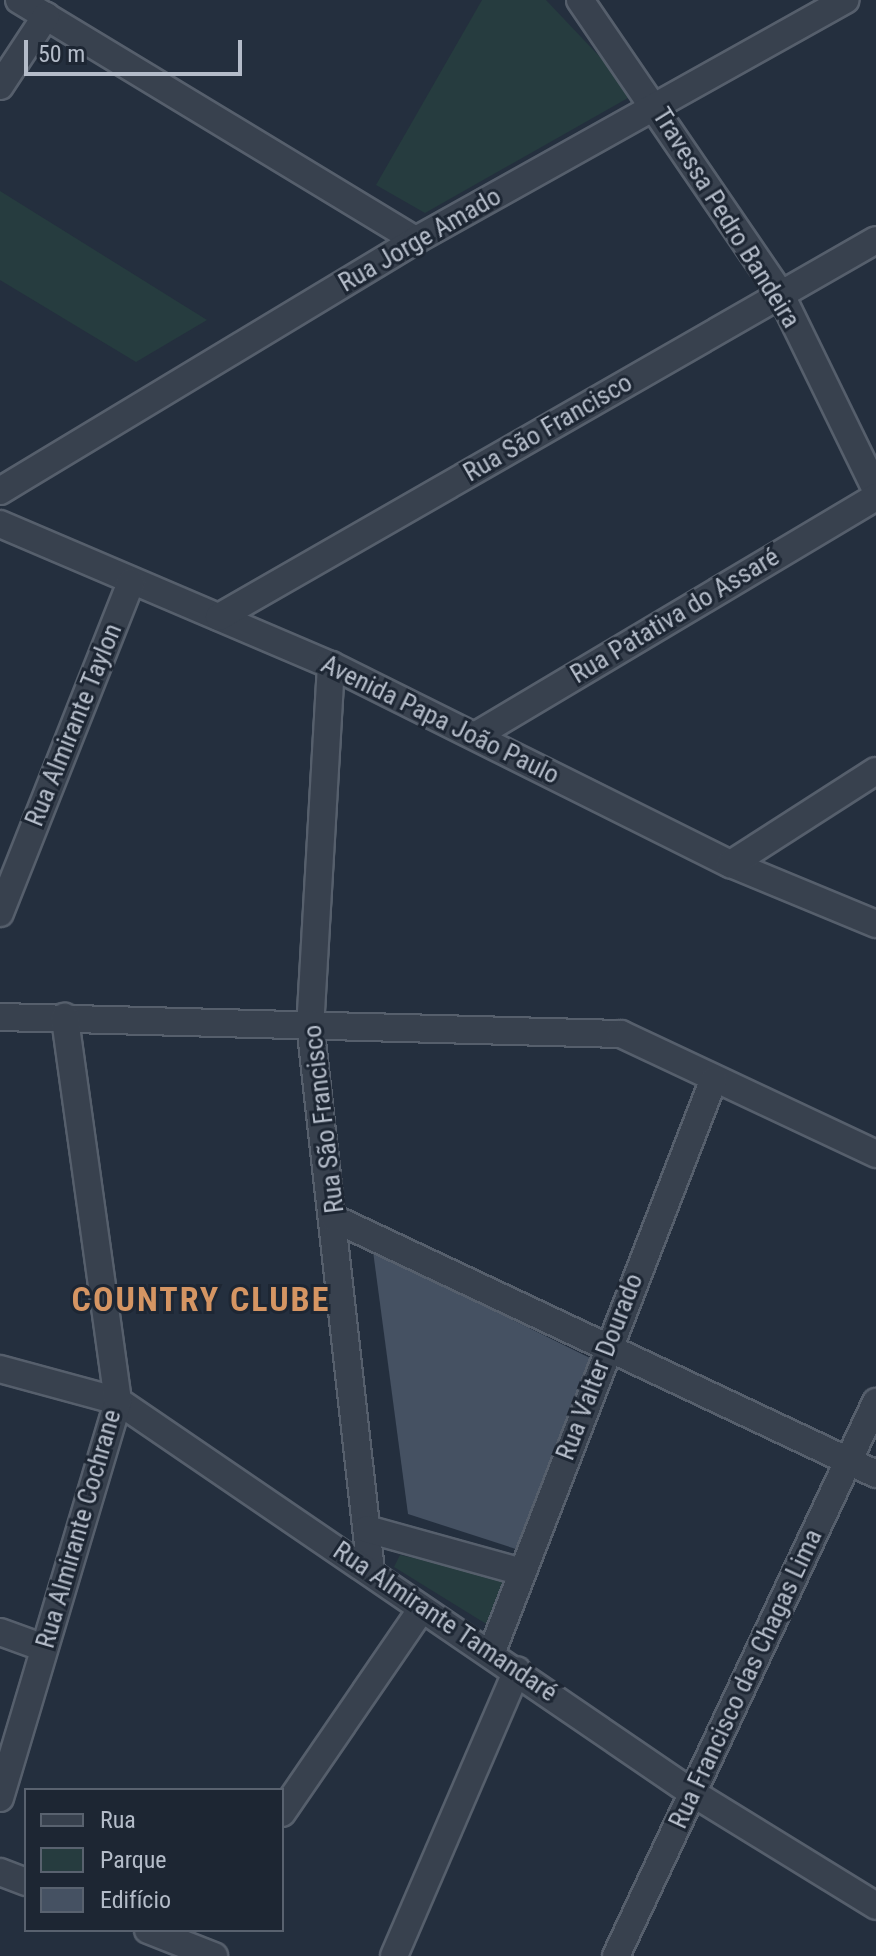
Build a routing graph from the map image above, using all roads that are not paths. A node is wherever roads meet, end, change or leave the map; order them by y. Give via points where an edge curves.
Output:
1 (19, 0) edge
2 (580, 0) edge
3 (846, 0) edge
4 (46, 16) junction
5 (0, 86) edge
6 (656, 107) junction
7 (416, 240) junction
8 (876, 240) edge
9 (781, 295) junction
10 (876, 490) edge
11 (0, 491) edge
12 (876, 497) edge
13 (0, 524) edge
14 (131, 582) junction
15 (219, 617) junction
16 (331, 665) junction
17 (475, 736) junction
18 (876, 771) edge
19 (731, 864) junction
20 (0, 913) edge
21 (876, 924) edge
22 (0, 1017) edge
23 (65, 1017) junction
24 (310, 1024) junction
25 (713, 1081) junction
26 (876, 1154) edge
27 (335, 1219) junction
28 (607, 1347) junction
29 (0, 1369) edge
30 (118, 1401) junction
31 (876, 1402) edge
32 (850, 1459) junction
33 (876, 1474) edge
34 (367, 1529) junction
35 (371, 1571) junction
36 (522, 1572) junction
37 (421, 1610) junction
38 (0, 1632) edge
39 (44, 1648) junction
40 (491, 1654) junction
41 (517, 1670) junction
42 (691, 1792) junction
43 (0, 1798) edge
44 (284, 1810) edge
45 (0, 1872) edge
46 (24, 1881) edge
47 (876, 1906) edge
48 (154, 1932) edge
49 (198, 1947) edge
50 (394, 1956) edge
51 (616, 1956) edge

1 - 4 street
2 - 6 street, Travessa Pedro Bandeira
3 - 6 street, Rua Jorge Amado
4 - 5 street
4 - 7 street
6 - 7 street, Rua Jorge Amado
6 - 9 street, Travessa Pedro Bandeira
7 - 11 street, Rua Jorge Amado
8 - 9 street, Rua São Francisco
9 - 10 street, Travessa Pedro Bandeira
9 - 15 street, Rua São Francisco
12 - 17 street, Rua Patativa do Assaré
13 - 14 street, Avenida Papa João Paulo
14 - 15 street, Avenida Papa João Paulo
14 - 20 street, Rua Almirante Taylon
15 - 16 street, Avenida Papa João Paulo
16 - 17 street, Avenida Papa João Paulo
16 - 24 street, Rua São Francisco
17 - 19 street, Avenida Papa João Paulo
18 - 19 street
19 - 21 street, Avenida Papa João Paulo
22 - 23 street
23 - 24 street
23 - 30 street, Rua Almirante Cochrane
24 - 25 street via 621,1034 640,1039
24 - 27 street, Rua São Francisco
25 - 26 street
25 - 28 street, Rua Valter Dourado
27 - 28 street
27 - 34 street, Rua São Francisco
28 - 32 street
28 - 36 street, Rua Valter Dourado
29 - 30 street, Rua Almirante Tamandaré
30 - 35 street, Rua Almirante Tamandaré
30 - 39 street, Rua Almirante Cochrane
31 - 32 street, Rua Francisco das Chagas Lima
32 - 33 street
32 - 42 street, Rua Francisco das Chagas Lima
34 - 35 street, Rua São Francisco
34 - 36 street
35 - 37 street, Rua Almirante Tamandaré
36 - 40 street, Rua Valter Dourado
37 - 40 street, Rua Almirante Tamandaré
37 - 44 street
38 - 39 street
39 - 43 street, Rua Almirante Cochrane
40 - 41 street, Rua Almirante Tamandaré
41 - 42 street, Rua Almirante Tamandaré
41 - 50 street
42 - 47 street, Rua Almirante Tamandaré
42 - 51 street, Rua Francisco das Chagas Lima
45 - 46 street
48 - 49 street

